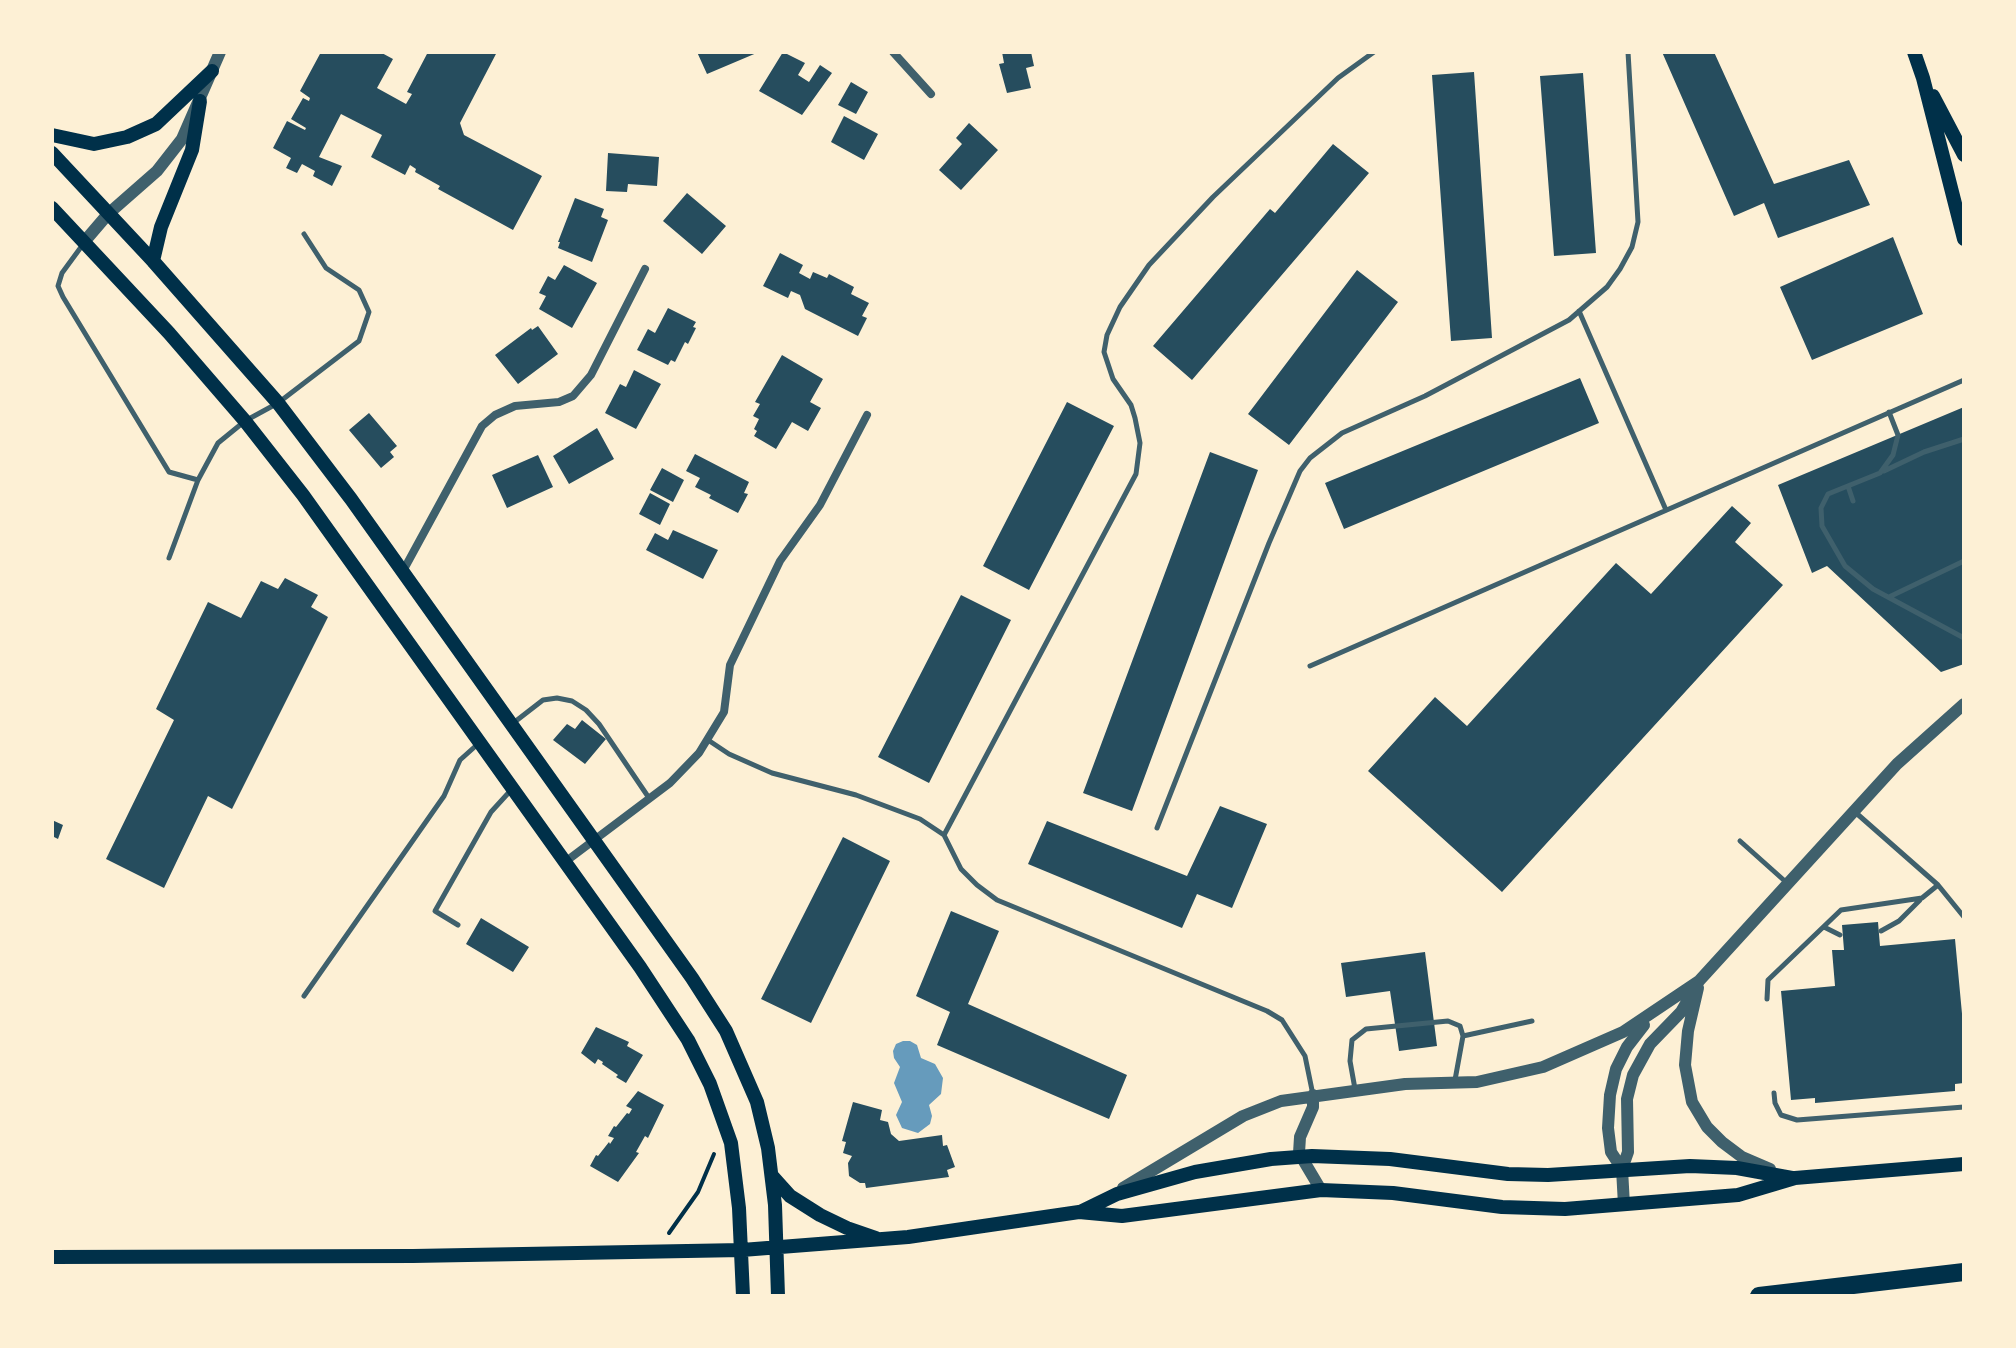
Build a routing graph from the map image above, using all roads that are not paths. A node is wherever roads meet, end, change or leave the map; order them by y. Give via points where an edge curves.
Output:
1 (220, 52) edge
2 (893, 52) edge
3 (1374, 52) edge
4 (1628, 52) edge
5 (1914, 52) edge
6 (212, 71) junction
7 (1923, 78) junction
8 (931, 94) dead end
9 (200, 101) junction
10 (52, 135) edge
11 (52, 153) edge
12 (1964, 155) edge
13 (52, 208) edge
14 (1960, 213) edge
15 (108, 214) junction
16 (304, 234) dead end
17 (1964, 239) edge
18 (84, 242) junction
19 (153, 261) junction
20 (645, 269) dead end
21 (1579, 311) junction
22 (1964, 380) edge
23 (278, 403) junction
24 (1889, 412) junction
25 (867, 415) dead end
26 (245, 421) junction
27 (1964, 439) edge
28 (1880, 473) junction
29 (198, 480) junction
30 (1848, 486) junction
31 (1853, 501) dead end
32 (1666, 510) junction
33 (169, 558) dead end
34 (1964, 561) edge
35 (402, 572) junction
36 (1888, 598) junction
37 (1964, 638) edge
38 (1310, 666) dead end
39 (1964, 704) edge
40 (512, 724) junction
41 (708, 740) junction
42 (480, 742) junction
43 (513, 789) junction
44 (649, 799) junction
45 (1854, 812) junction
46 (1157, 828) dead end
47 (944, 835) junction
48 (594, 841) junction
49 (1740, 841) dead end
50 (565, 862) junction
51 (1788, 884) junction
52 (1938, 885) junction
53 (1922, 898) junction
54 (1964, 917) edge
55 (458, 925) dead end
56 (1824, 927) junction
57 (1881, 931) dead end
58 (1840, 935) dead end
59 (1699, 981) junction
60 (304, 996) dead end
61 (1767, 999) dead end
62 (1651, 1016) junction
63 (1532, 1021) dead end
64 (1463, 1036) junction
65 (1454, 1083) junction
66 (1355, 1090) junction
67 (1774, 1093) dead end
68 (1313, 1095) junction
69 (1964, 1107) edge
70 (1301, 1157) junction
71 (1964, 1164) edge
72 (1622, 1169) junction
73 (772, 1176) junction
74 (1795, 1178) junction
75 (1321, 1190) junction
76 (1624, 1205) junction
77 (1079, 1212) junction
78 (880, 1240) junction
79 (776, 1248) junction
80 (742, 1250) junction
81 (52, 1257) edge
82 (1964, 1266) edge
83 (1964, 1272) edge
84 (1910, 1279) junction
85 (743, 1296) edge
86 (778, 1296) edge
87 (1759, 1296) edge

1 - 6 street
2 - 8 street
3 - 47 lane via 1338,78 1203,208 1149,265 1120,307 1104,352 1135,418 1140,443 1136,474
4 - 21 lane via 1638,222 1620,269
5 - 7 main road
6 - 9 street
6 - 10 main road via 156,124 127,137 94,144
7 - 12 main road
7 - 14 main road
9 - 15 street via 182,139 157,171
9 - 19 main road via 192,150
11 - 15 main road
13 - 18 main road
14 - 17 main road
15 - 18 street
15 - 19 main road
16 - 23 lane via 326,268 359,290 369,312 359,341
18 - 26 main road
18 - 29 lane via 62,273 58,286 63,297 169,472
19 - 23 main road
20 - 35 street via 591,375 573,396 515,406 482,426
21 - 32 lane
21 - 46 lane via 1425,396 1342,433 1304,465
22 - 24 lane
23 - 26 lane
23 - 35 main road
24 - 28 lane via 1898,435 1893,455
24 - 32 lane
25 - 41 street via 820,505 780,561 730,665 724,712
26 - 29 lane via 218,443
26 - 42 main road
27 - 28 lane
28 - 30 lane
29 - 33 lane
30 - 31 lane
30 - 36 lane via 1828,494 1821,508 1822,526 1845,566
32 - 38 lane
34 - 36 lane
35 - 40 main road
36 - 37 lane
39 - 45 street via 1897,764
40 - 44 lane via 543,700 572,701 599,724
40 - 48 main road
41 - 44 street via 686,768
41 - 47 lane via 772,773 889,805
42 - 43 main road
42 - 60 lane via 460,760 444,796
43 - 50 main road
43 - 55 lane via 491,812 435,911
44 - 48 street
45 - 51 street
45 - 52 lane
47 - 68 lane via 961,869 997,900 1282,1020 1305,1056
48 - 50 street
48 - 73 main road via 726,1031 757,1102
49 - 51 lane
50 - 80 main road via 688,1040 710,1084 731,1143
51 - 59 street
52 - 53 lane
52 - 54 lane
53 - 56 lane via 1841,910
53 - 57 lane
56 - 58 lane
56 - 61 lane via 1768,980
59 - 62 street
59 - 72 street via 1633,1075
59 - 74 street via 1685,1065 1698,1114 1742,1157
62 - 65 street via 1543,1067
62 - 72 street via 1627,1047 1610,1095 1611,1152
63 - 64 lane
64 - 65 lane
64 - 66 lane via 1460,1026 1448,1021 1366,1029 1352,1040
65 - 66 street
66 - 68 street
67 - 69 lane via 1781,1115 1797,1120
68 - 70 street via 1300,1137
68 - 77 street via 1243,1116
70 - 72 main road via 1390,1159 1508,1174
70 - 75 street
70 - 77 main road via 1195,1172 1117,1194
71 - 74 main road
72 - 74 main road via 1737,1168
72 - 76 street
73 - 78 main road via 790,1196 820,1215
73 - 79 main road
74 - 76 main road via 1738,1195
75 - 76 main road via 1533,1209
75 - 77 main road via 1122,1216
77 - 78 main road
78 - 79 main road
79 - 80 main road
79 - 86 main road
80 - 81 main road
80 - 85 main road
82 - 84 highway
83 - 84 highway
84 - 87 highway

